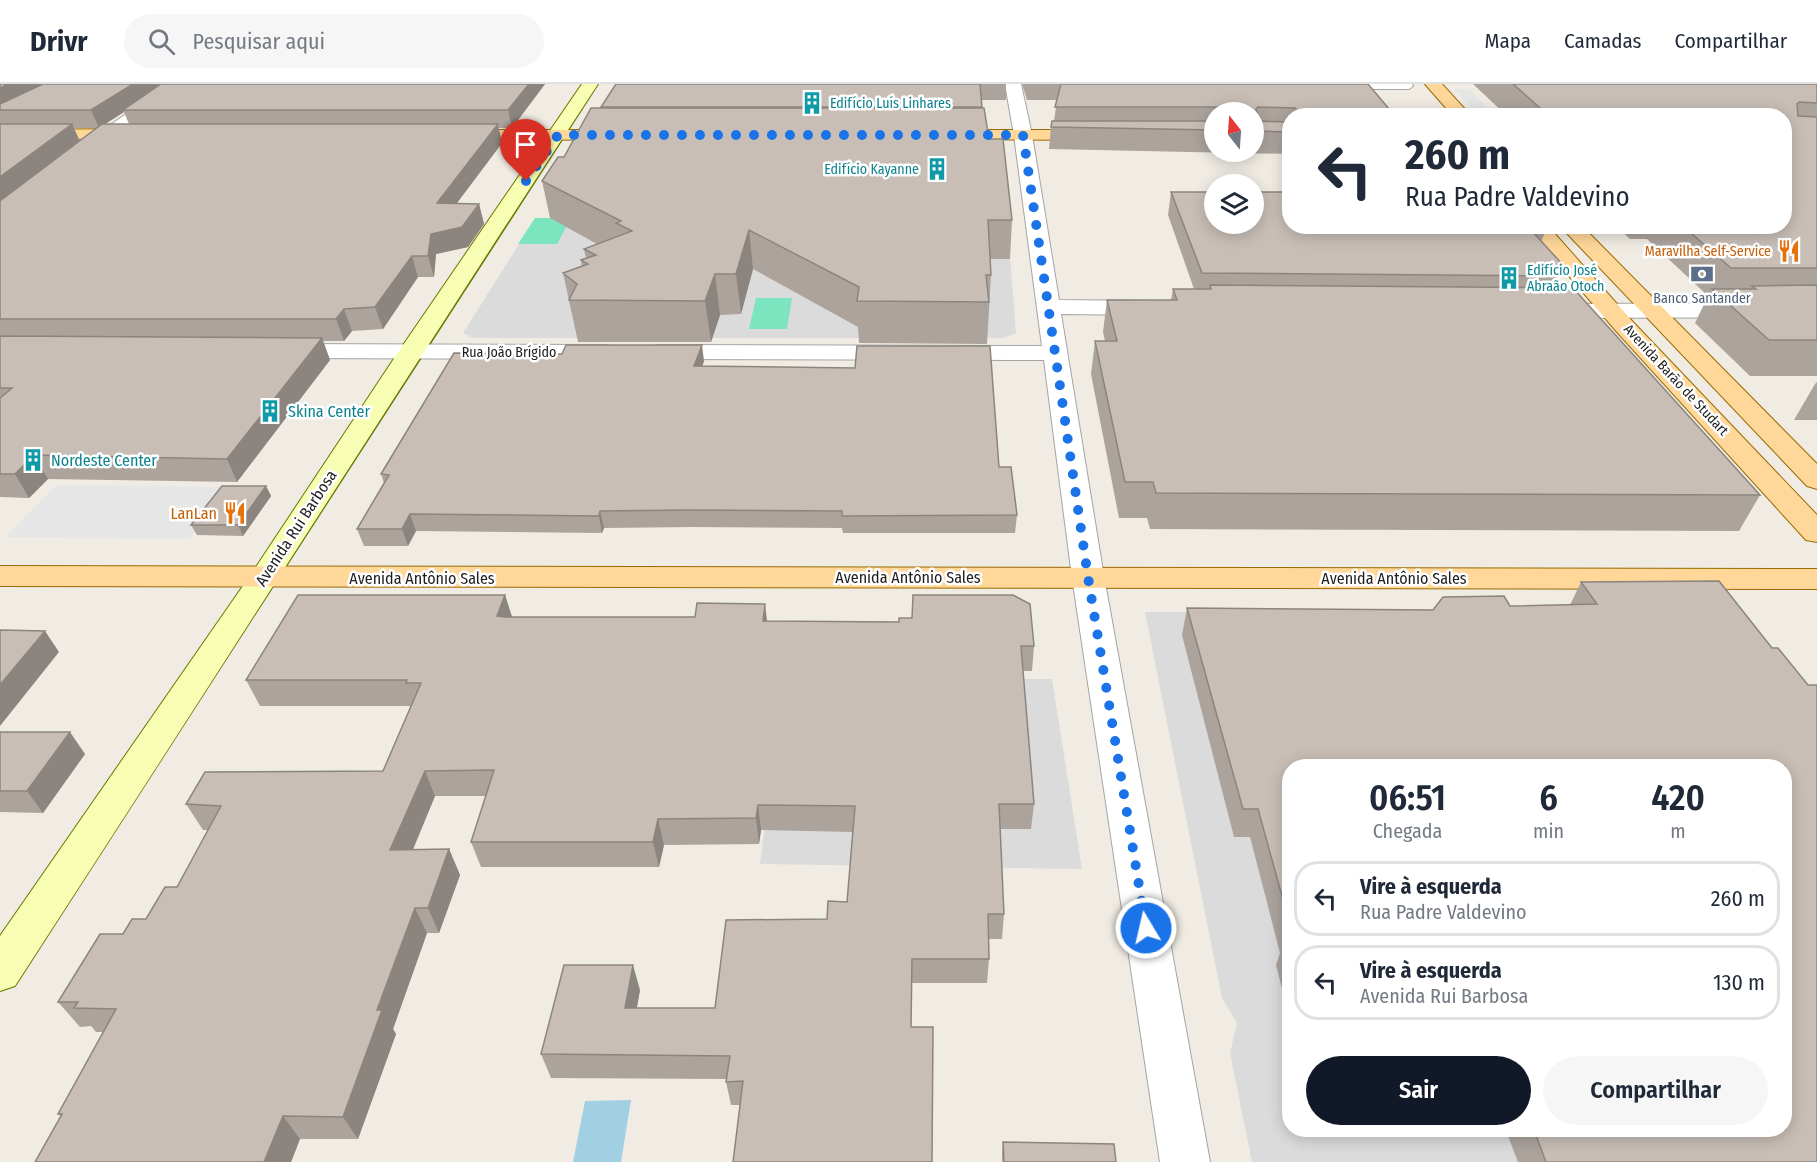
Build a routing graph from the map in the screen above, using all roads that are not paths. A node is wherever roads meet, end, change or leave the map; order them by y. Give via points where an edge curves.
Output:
1 (181, 84) edge
2 (590, 84) edge
3 (1013, 84) edge
4 (1433, 84) edge
5 (1358, 85) edge
6 (1408, 85) edge
7 (1335, 86) edge
8 (1424, 102) dead end
9 (1456, 108) edge
10 (106, 134) junction
11 (153, 134) edge
12 (0, 135) edge
13 (436, 135) edge
14 (558, 135) junction
15 (637, 135) edge
16 (930, 135) edge
17 (1023, 135) junction
18 (1114, 135) edge
19 (70, 162) edge
20 (1543, 234) edge
21 (1578, 234) edge
22 (1047, 308) junction
23 (1174, 308) edge
24 (1650, 310) junction
25 (1817, 310) edge
26 (1531, 311) edge
27 (1611, 311) junction
28 (257, 351) edge
29 (411, 351) junction
30 (1055, 353) junction
31 (1817, 480) edge
32 (1817, 533) edge
33 (0, 576) edge
34 (265, 577) junction
35 (1088, 577) junction
36 (1817, 579) edge
37 (0, 972) edge
38 (1185, 1162) edge

1 - 10 street
2 - 14 main road, Avenida Rui Barbosa
3 - 17 street
4 - 9 main road
5 - 6 lane
5 - 7 lane
6 - 8 main road
10 - 11 main road
10 - 12 main road
10 - 19 street
13 - 14 main road
14 - 15 main road
14 - 29 main road, Avenida Rui Barbosa
16 - 17 main road
17 - 18 main road
17 - 22 street
20 - 27 main road, Avenida Barão de Studart
21 - 24 main road, Avenida Barão de Studart
22 - 23 street
22 - 30 street
24 - 25 street
24 - 27 street
24 - 31 main road, Avenida Barão de Studart
26 - 27 street
27 - 32 main road, Avenida Barão de Studart
28 - 29 street, Rua João Brígido
29 - 30 street, Rua João Brígido
29 - 34 main road, Avenida Rui Barbosa
30 - 35 street
33 - 34 main road, Avenida Antônio Sales
34 - 35 main road, Avenida Antônio Sales
34 - 37 main road, Avenida Rui Barbosa
35 - 36 main road, Avenida Antônio Sales
35 - 38 street

